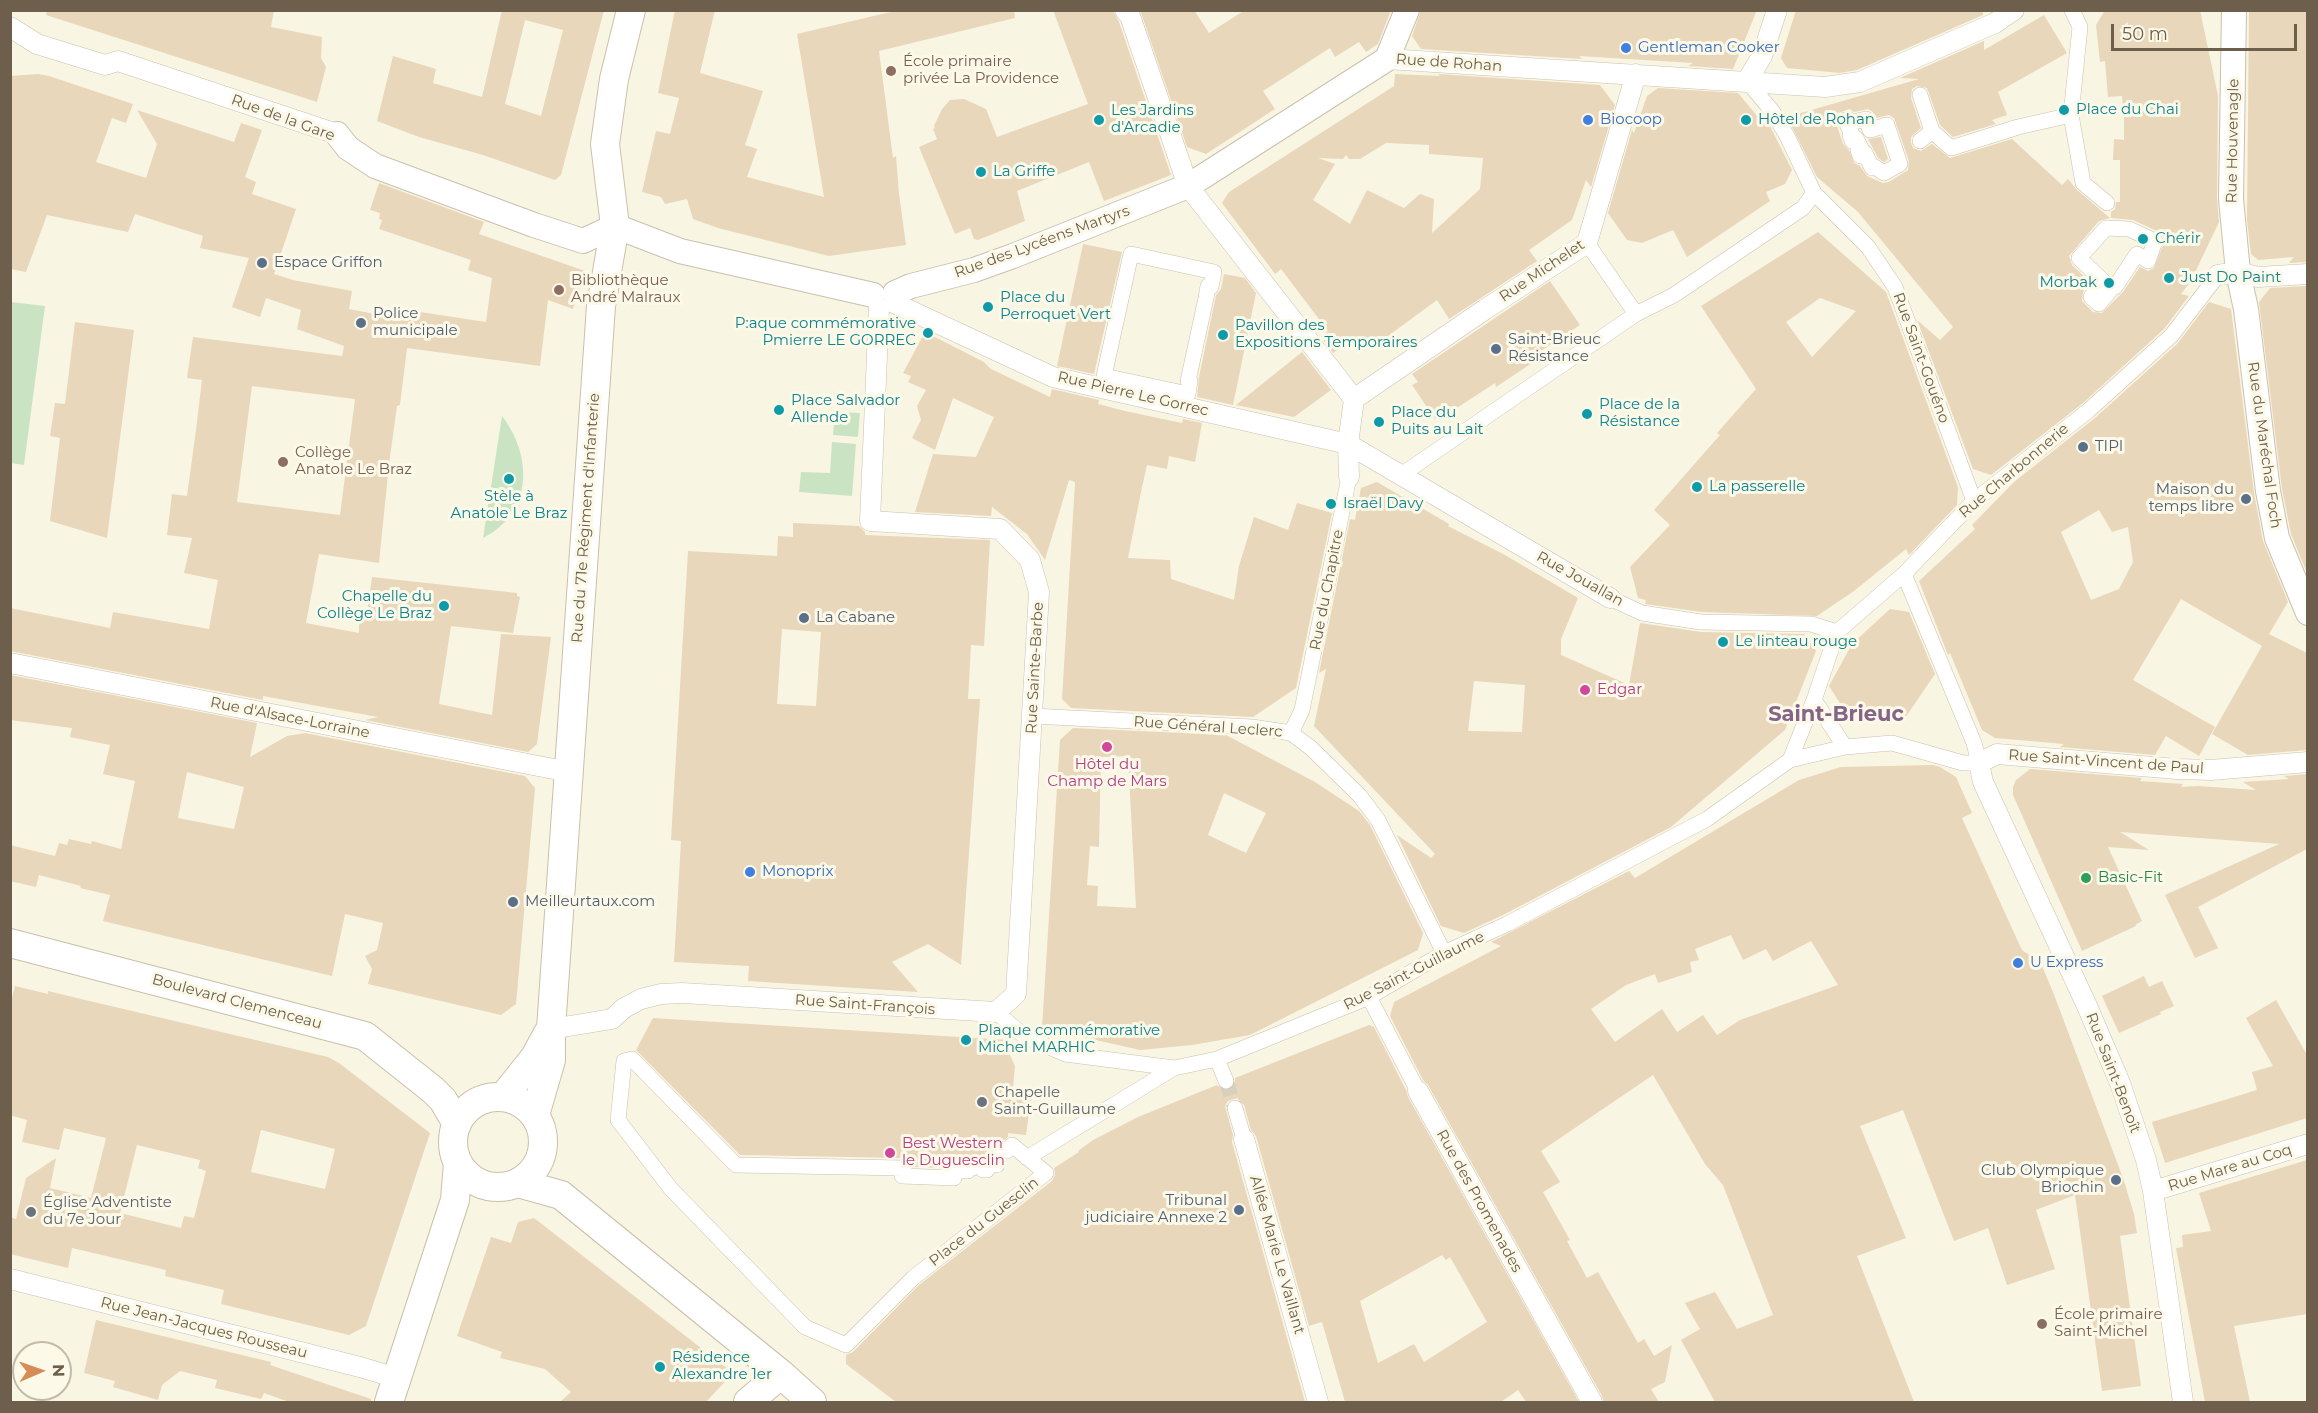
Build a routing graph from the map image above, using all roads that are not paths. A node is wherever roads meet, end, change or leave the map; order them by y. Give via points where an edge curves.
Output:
1 (631, 10) edge
2 (1125, 10) edge
3 (1407, 10) edge
4 (1777, 10) edge
5 (2014, 10) edge
6 (2072, 10) edge
7 (2234, 10) edge
8 (14, 28) edge
9 (1387, 59) junction
10 (1636, 74) junction
11 (1747, 81) junction
12 (1920, 95) dead end
13 (2071, 115) junction
14 (1887, 125) joint
15 (337, 134) joint
16 (1188, 186) junction
17 (1814, 193) junction
18 (2107, 203) dead end
19 (615, 226) junction
20 (2155, 241) joint
21 (1587, 243) junction
22 (1214, 272) joint
23 (2228, 274) junction
24 (2307, 274) edge
25 (886, 300) junction
26 (1636, 314) junction
27 (1354, 399) junction
28 (1348, 444) junction
29 (1401, 475) junction
30 (1349, 477) joint
31 (1974, 501) junction
32 (1905, 574) junction
33 (1610, 598) joint
34 (2307, 613) edge
35 (1837, 632) junction
36 (10, 663) edge
37 (1815, 700) junction
38 (1032, 716) junction
39 (1291, 733) junction
40 (1845, 747) junction
41 (1790, 760) junction
42 (2307, 762) edge
43 (1979, 763) junction
44 (569, 772) junction
45 (10, 943) edge
46 (1444, 953) junction
47 (1369, 997) junction
48 (996, 1012) junction
49 (551, 1029) junction
50 (1217, 1059) junction
51 (1174, 1068) junction
52 (1226, 1081) tunnel mouth
53 (1418, 1090) joint
54 (503, 1097) junction
55 (1236, 1108) tunnel mouth
56 (456, 1111) junction
57 (535, 1115) junction
58 (1244, 1139) joint
59 (2307, 1144) edge
60 (542, 1153) junction
61 (1027, 1158) junction
62 (458, 1163) junction
63 (518, 1183) junction
64 (481, 1184) junction
65 (2153, 1191) junction
66 (561, 1195) junction
67 (455, 1200) junction
68 (10, 1279) edge
69 (781, 1374) junction
70 (393, 1390) edge
71 (748, 1402) edge
72 (812, 1402) edge
73 (1318, 1402) edge
74 (1592, 1402) edge
75 (2183, 1402) edge

1 - 19 main road, Rue du 71e Régiment d'Infanterie via 614,79 605,144
2 - 16 street
3 - 9 street
4 - 11 street via 1762,56
5 - 11 street, Rue de Rohan via 1995,23 1860,82 1825,87
6 - 13 street via 2080,27
7 - 23 street, Rue Houvenagle
8 - 15 street, Rue de la Gare via 38,44 105,65 118,61
9 - 10 street, Rue de Rohan
9 - 16 street, Rue de Rohan
10 - 11 street, Rue de Rohan
10 - 21 street, Rue Michelet
11 - 17 street, Rue Saint-Gouéno via 1773,112
12 - 13 street via 1926,136 1951,148
13 - 18 street via 2083,183
14 - 14 street via 1900,164 1884,173 1872,168 1865,153 1860,156 1861,148 1856,138 1852,141 1845,120 1849,123 1866,119 1870,130
15 - 19 street, Rue de la Gare via 348,148 375,166 538,227 583,241
16 - 25 street, Rue des Lycéens Martyrs via 1013,256 911,286
16 - 27 street
17 - 26 street via 1803,208 1674,296
17 - 31 street, Rue Saint-Gouéno via 1868,247 1895,287
19 - 25 street via 687,253
19 - 44 main road, Rue du 71e Régiment d'Infanterie via 601,306
20 - 20 street via 2148,261 2137,254 2099,304 2091,297 2103,281 2079,258 2106,228 2129,230
21 - 26 street
21 - 27 street, Rue Michelet
22 - 22 street via 1203,308 1188,394 1104,376 1131,254
23 - 24 street
23 - 31 street, Rue Charbonnerie via 2171,336 2089,410
23 - 34 street, Rue du Maréchal Foch via 2247,309 2277,538
25 - 28 street, Rue Pierre Le Gorrec via 1053,377
25 - 38 street, Rue Sainte-Barbe via 870,521 1000,529 1030,560 1039,592
26 - 29 street
27 - 28 street
28 - 29 street, Rue Jouallan
28 - 30 street, Rue du Chapitre
29 - 33 street, Rue Jouallan
30 - 39 street, Rue du Chapitre via 1302,710
31 - 32 street, Rue Charbonnerie
32 - 35 street, Rue Charbonnerie
32 - 43 street
33 - 35 street, Rue Jouallan via 1642,613 1701,622 1811,624
35 - 37 street
36 - 44 street, Rue d'Alsace-Lorraine
37 - 40 street
37 - 41 street
38 - 39 street, Rue Général Leclerc via 1252,727
38 - 48 street, Rue Sainte-Barbe via 1016,994
39 - 46 street, Rue Général Leclerc via 1360,796 1378,820
40 - 41 street
40 - 43 street via 1892,743 1963,763
41 - 46 street, Rue Saint-Guillaume via 1707,819
42 - 43 street, Rue Saint-Vincent de Paul via 2211,770 1997,754
43 - 65 street, Rue Saint-Benoît via 1983,782 2120,1083
44 - 49 main road, Rue du 71e Régiment d'Infanterie
45 - 56 main road, Boulevard Clemenceau via 365,1036
46 - 47 street, Rue Saint-Guillaume
47 - 50 street, Rue Saint-Guillaume
47 - 53 street, Rue des Promenades
48 - 49 street, Rue Saint-François via 682,993 641,999 612,1019
48 - 51 street via 1024,1036 1065,1054
49 - 54 main road via 535,1057
49 - 57 main road, Rue du 71e Régiment d'Infanterie via 551,1060
50 - 51 street, Rue Saint-Guillaume
50 - 52 street
51 - 61 street, Rue Saint-Guillaume
53 - 74 street, Rue des Promenades
54 - 56 main road via 491,1097
54 - 57 main road via 526,1106
55 - 58 street, Allée Marie Le Vaillant
56 - 62 main road via 453,1137
57 - 60 main road via 541,1127
58 - 73 street, Allée Marie Le Vaillant
59 - 65 street, Rue Mare au Coq
60 - 63 main road via 529,1175
60 - 66 main road
61 - 61 street, Place du Guesclin via 1012,1145 1007,1151 1001,1149 997,1165 987,1170 972,1166 968,1171 956,1170 954,1178 902,1176 904,1168 736,1165 632,1059 624,1061 618,1120 625,1129 672,1189 805,1328 846,1345 913,1278 1046,1173
62 - 64 main road
62 - 67 main road
63 - 64 main road via 493,1187
63 - 66 main road
64 - 67 main road
65 - 75 street, Rue Saint-Benoît
66 - 69 main road
67 - 70 main road
68 - 70 street, Rue Jean-Jacques Rousseau via 360,1367
69 - 71 main road
69 - 72 main road

